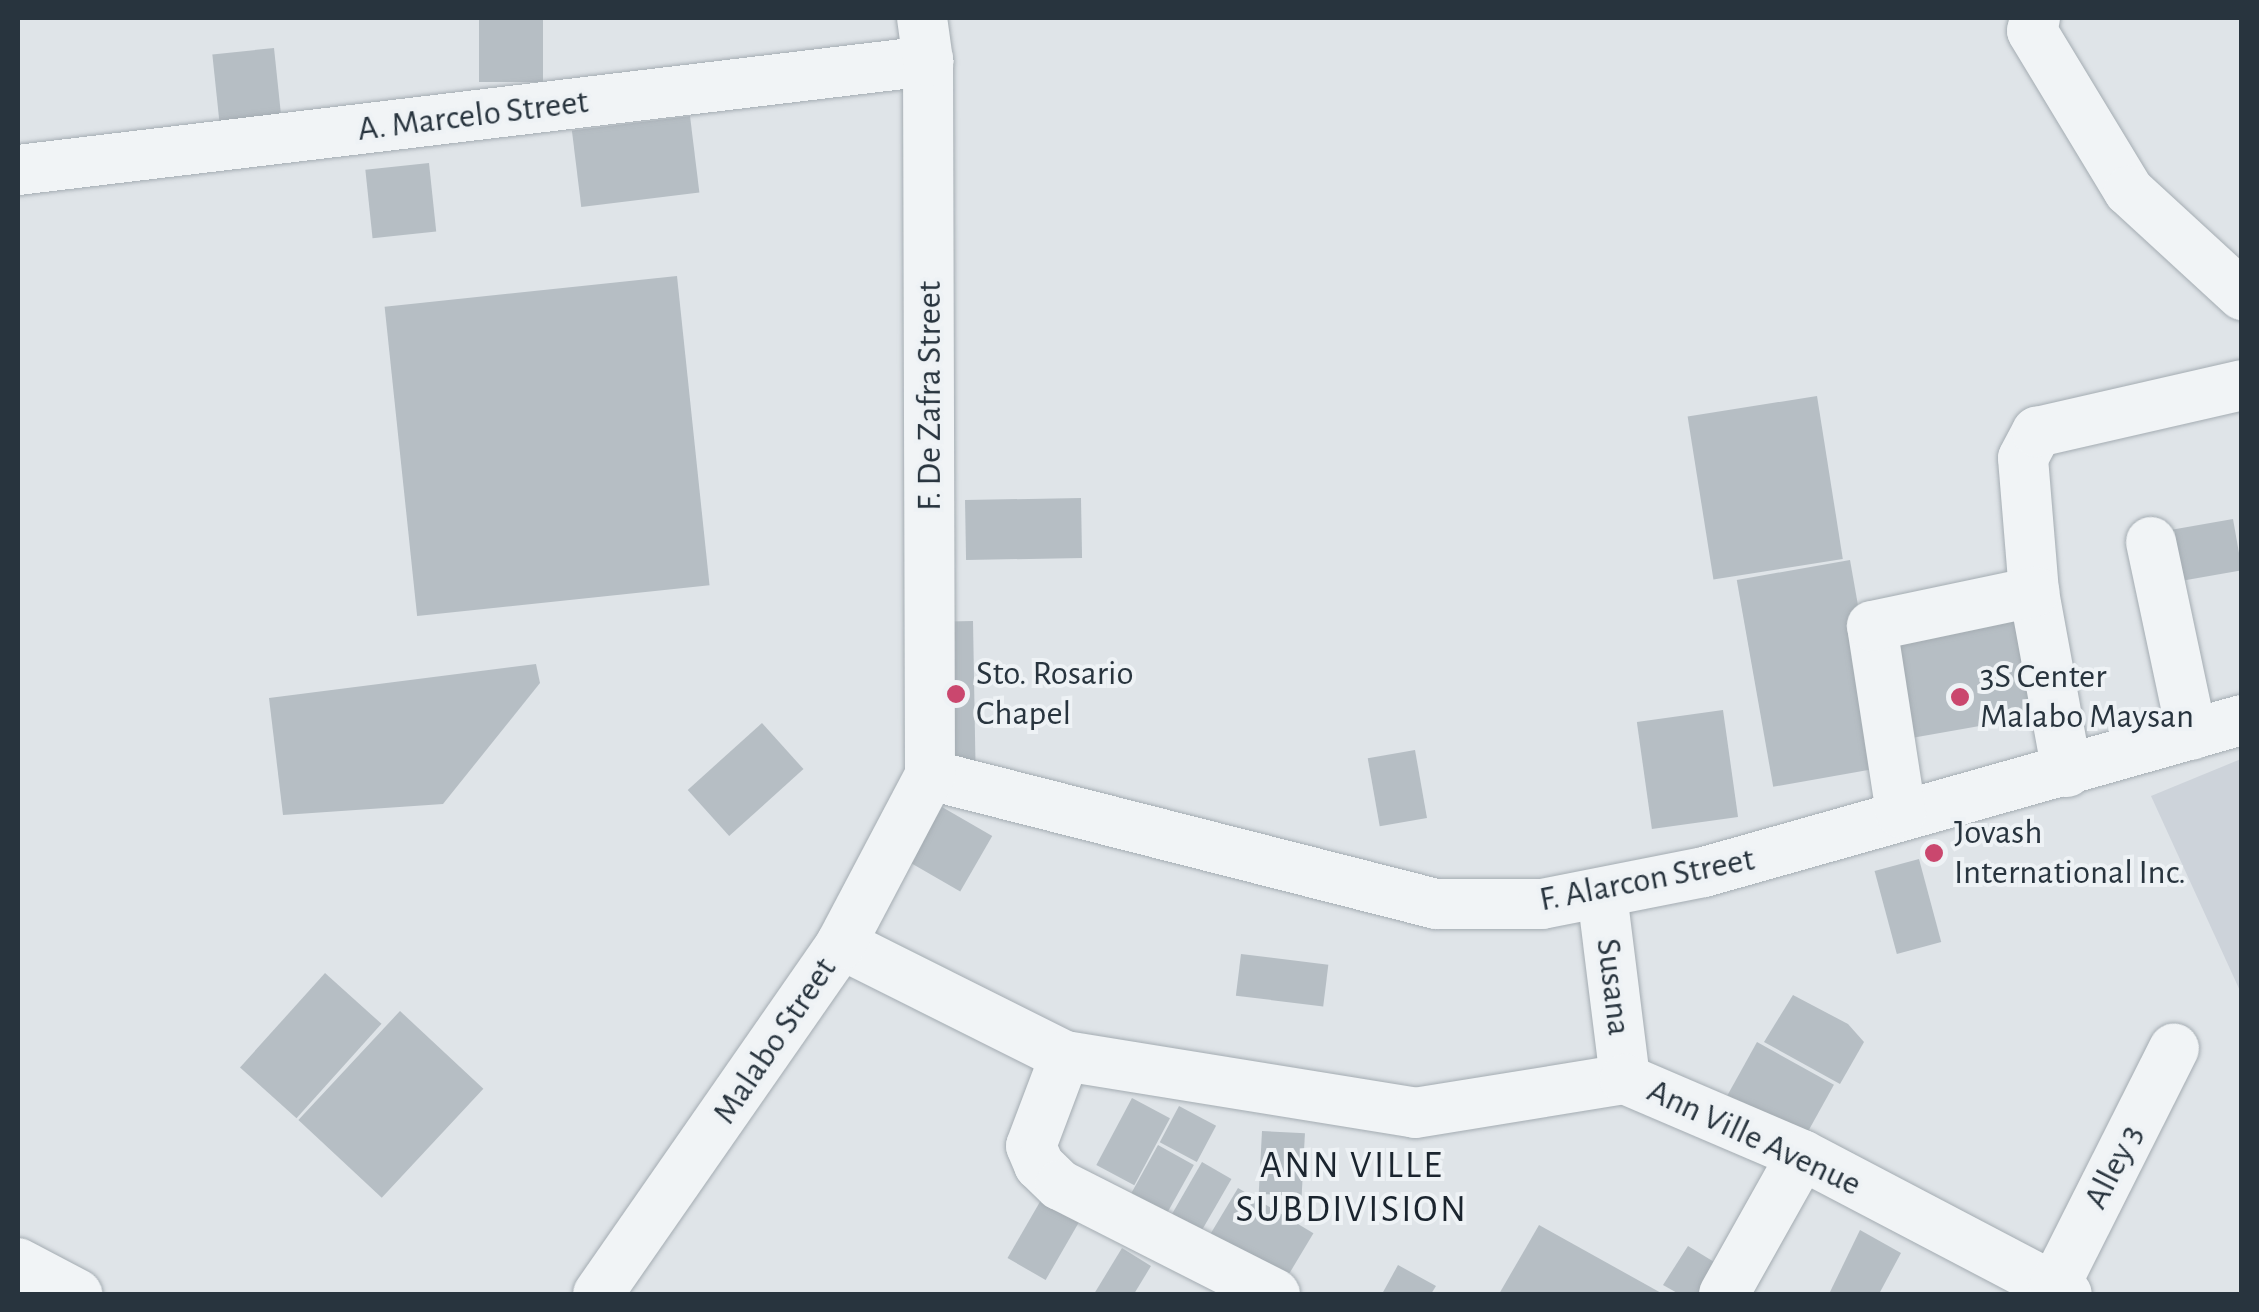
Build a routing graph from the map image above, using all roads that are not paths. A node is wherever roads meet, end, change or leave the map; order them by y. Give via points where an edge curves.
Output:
1 (2035, 18) edge
2 (925, 40) edge
3 (18, 170) edge
4 (2242, 295) edge
5 (2242, 385) edge
6 (2150, 542) dead end
7 (2034, 592) junction
8 (2242, 720) edge
9 (2192, 735) junction
10 (2066, 772) junction
11 (930, 775) junction
12 (1901, 813) junction
13 (1602, 894) junction
14 (840, 944) junction
15 (2174, 1048) dead end
16 (1065, 1056) junction
17 (1625, 1080) junction
18 (1802, 1155) junction
19 (18, 1264) edge
20 (2060, 1290) edge
21 (77, 1294) edge
22 (598, 1294) edge
23 (1275, 1294) edge
24 (1724, 1294) edge

1 - 4 street via 2032,32 2129,191
2 - 3 street, A. Marcelo Street
2 - 11 street, F. De Zafra Street
5 - 7 street via 2037,432 2023,458
6 - 9 street
7 - 10 street
7 - 12 street via 1872,626
8 - 9 street, F. Alarcon Street
9 - 10 street, F. Alarcon Street
10 - 12 street, F. Alarcon Street
11 - 13 street, F. Alarcon Street via 1436,904 1542,904
11 - 14 street, Malabo Street
12 - 13 street, F. Alarcon Street via 1787,850
13 - 17 street, Susana
14 - 16 street, Ann Ville Avenue
14 - 22 street, Malabo Street
15 - 20 street, Alley 3
16 - 17 street, Ann Ville Avenue via 1415,1113
16 - 23 street via 1030,1146 1038,1164 1060,1185
17 - 18 street, Ann Ville Avenue
18 - 20 street, Ann Ville Avenue
18 - 24 street
19 - 21 street

